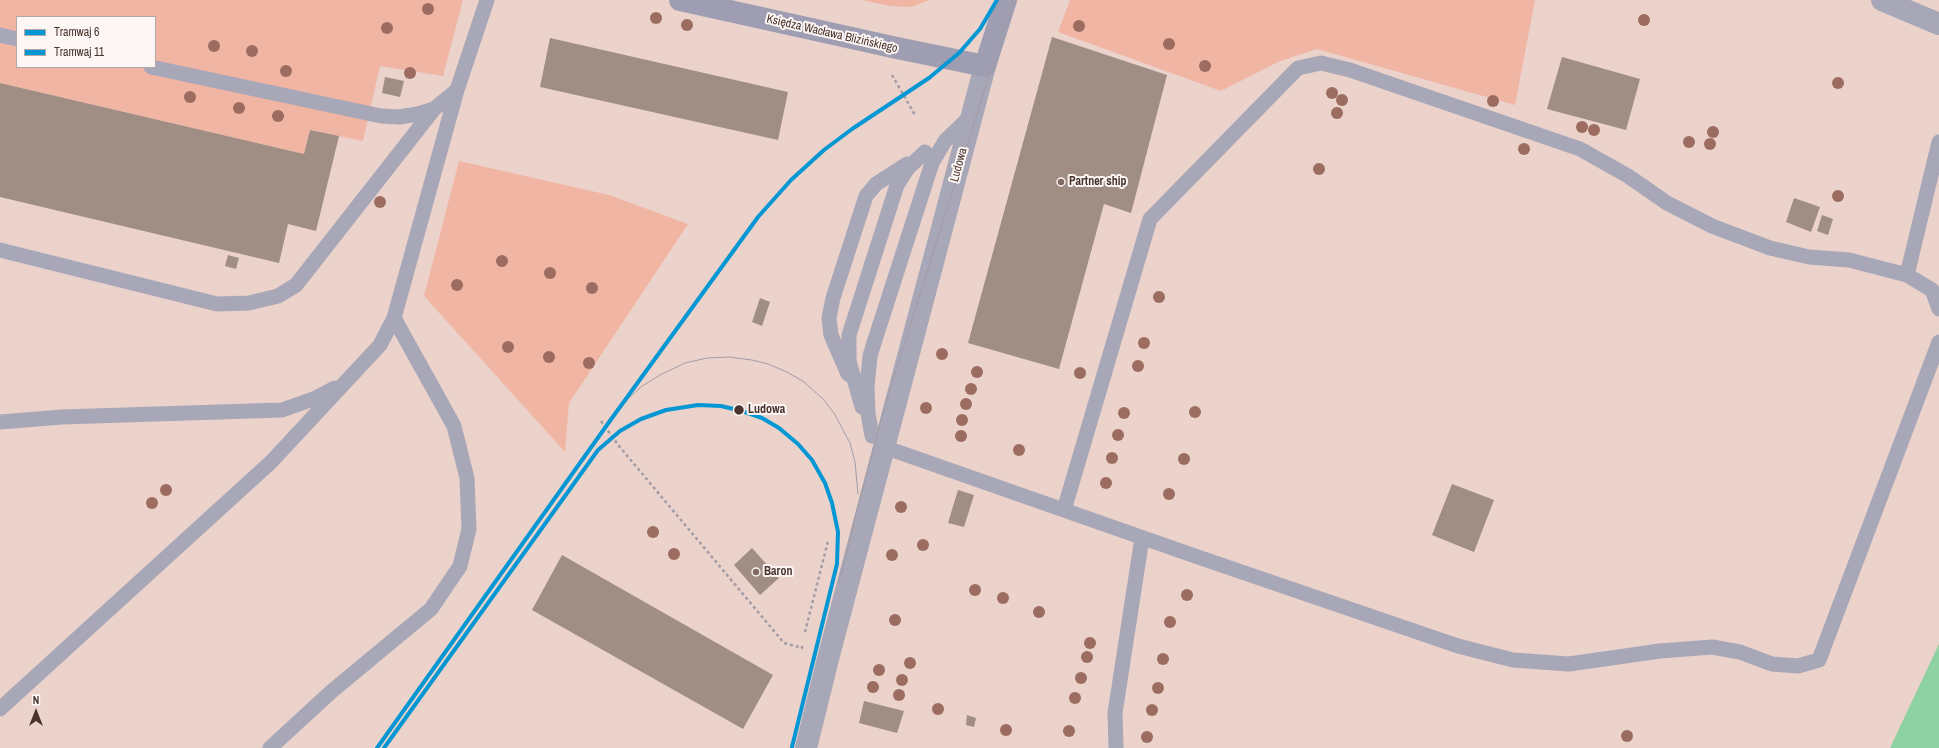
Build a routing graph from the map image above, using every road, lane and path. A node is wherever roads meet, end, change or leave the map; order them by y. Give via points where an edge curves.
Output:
1 (487, 0) edge
2 (680, 0) edge
3 (1006, 0) edge
4 (1882, 0) edge
5 (1939, 24) edge
6 (0, 35) edge
7 (16, 39) edge
8 (985, 66) junction
9 (155, 68) edge
10 (892, 74) dead end
11 (457, 90) junction
12 (434, 109) junction
13 (973, 114) junction
14 (915, 115) dead end
15 (953, 134) junction
16 (1939, 142) edge
17 (925, 152) junction
18 (0, 250) edge
19 (1907, 275) junction
20 (1939, 309) edge
21 (394, 318) junction
22 (1939, 342) edge
23 (344, 383) junction
24 (857, 393) junction
25 (601, 421) dead end
26 (3, 424) edge
27 (878, 442) junction
28 (1064, 510) junction
29 (1142, 538) junction
30 (828, 541) dead end
31 (805, 633) dead end
32 (803, 640) dead end
33 (0, 709) edge
34 (270, 748) edge
35 (806, 748) edge
36 (1116, 748) edge

1 - 11 lane
2 - 8 street, Księdza Wacława Blizińskiego
3 - 8 street, Ludowa
4 - 5 street
6 - 7 lane
8 - 13 street, Ludowa
9 - 12 lane via 382,116 399,117
10 - 14 path
11 - 12 lane
11 - 21 lane
12 - 18 lane via 296,286 278,296 249,303 217,304
13 - 15 lane
13 - 27 street, Ludowa
15 - 17 lane
15 - 27 lane via 940,148 932,163 870,356 866,396
16 - 19 lane
17 - 24 lane via 908,168 897,185 851,328 849,361
17 - 24 lane via 882,180 866,196 833,298 829,318 831,335
19 - 20 lane via 1932,290
19 - 28 lane via 1849,260 1809,257 1770,248 1712,226 1667,203 1628,176 1580,149 1350,70 1321,63 1298,68 1150,219
21 - 23 lane via 380,345
21 - 34 lane via 454,426 467,478 469,522 460,566 431,609 332,690
22 - 29 lane via 1819,660 1798,666 1772,664 1740,652 1712,647 1660,651 1569,664 1513,660 1458,646
23 - 26 lane via 316,398 282,410 62,416
23 - 33 lane via 272,462
24 - 27 lane
25 - 32 path via 619,446 784,643 802,648
27 - 28 lane
27 - 35 street, Ludowa via 878,471
28 - 29 lane
29 - 36 lane via 1115,713
30 - 31 path

